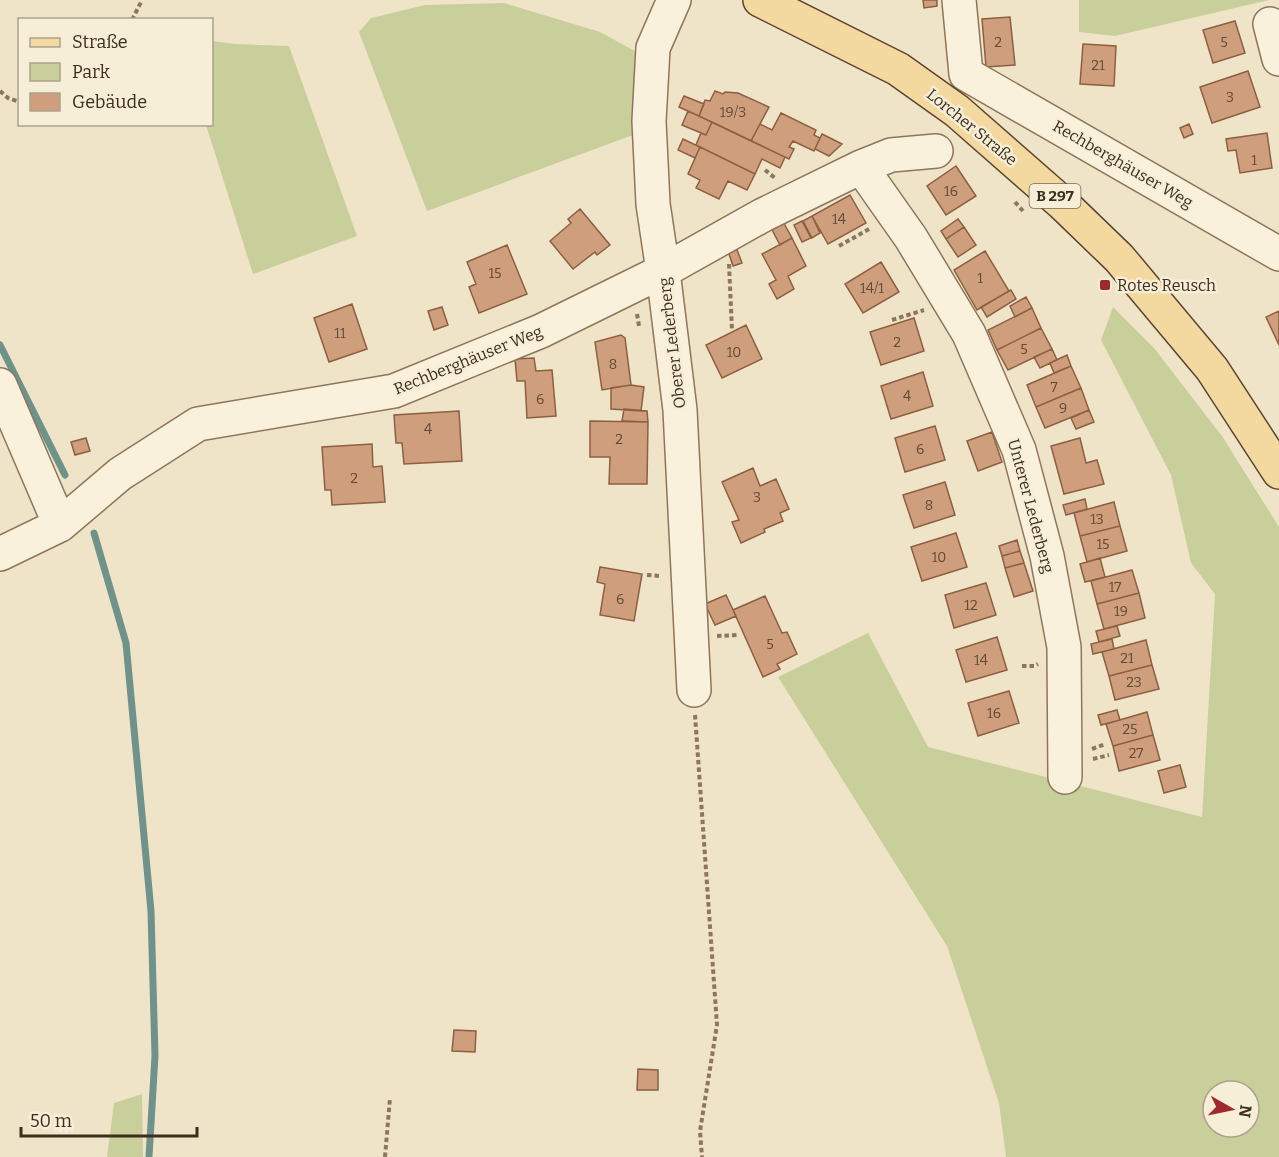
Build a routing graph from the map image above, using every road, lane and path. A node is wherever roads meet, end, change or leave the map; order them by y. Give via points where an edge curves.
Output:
1 (142, 0) edge
2 (674, 0) edge
3 (760, 0) edge
4 (959, 0) edge
5 (133, 18) edge
6 (1270, 24) dead end
7 (1279, 59) edge
8 (0, 91) edge
9 (18, 101) edge
10 (936, 151) dead end
11 (861, 166) junction
12 (877, 225) dead end
13 (721, 240) junction
14 (839, 246) dead end
15 (1279, 254) edge
16 (663, 271) junction
17 (926, 309) dead end
18 (892, 320) dead end
19 (732, 330) dead end
20 (0, 385) edge
21 (1279, 472) edge
22 (60, 525) junction
23 (0, 554) edge
24 (694, 690) joint
25 (1065, 777) dead end
26 (390, 1098) dead end
27 (385, 1157) edge
28 (702, 1157) edge

1 - 5 path
2 - 16 street, Oberer Lederberg via 653,48 650,112 653,204
3 - 21 main road, Lorcher Straße / B 297 via 898,69 957,111 1062,202 1119,258 1212,369
4 - 15 street, Rechberghäuser Weg via 966,74
6 - 7 street
8 - 9 path
10 - 11 street, Rechberghäuser Weg via 891,155
11 - 13 street, Rechberghäuser Weg
11 - 25 street, Unterer Lederberg via 911,238 969,334 1019,450 1047,556 1064,646
12 - 14 path
13 - 16 street, Rechberghäuser Weg
13 - 19 path via 728,261
16 - 22 street, Rechberghäuser Weg via 541,331 394,391 198,424 120,474
16 - 24 street, Oberer Lederberg via 680,410
17 - 18 path
20 - 22 street
22 - 23 street, Rechberghäuser Weg
24 - 28 path via 717,1025 700,1131
26 - 27 path

